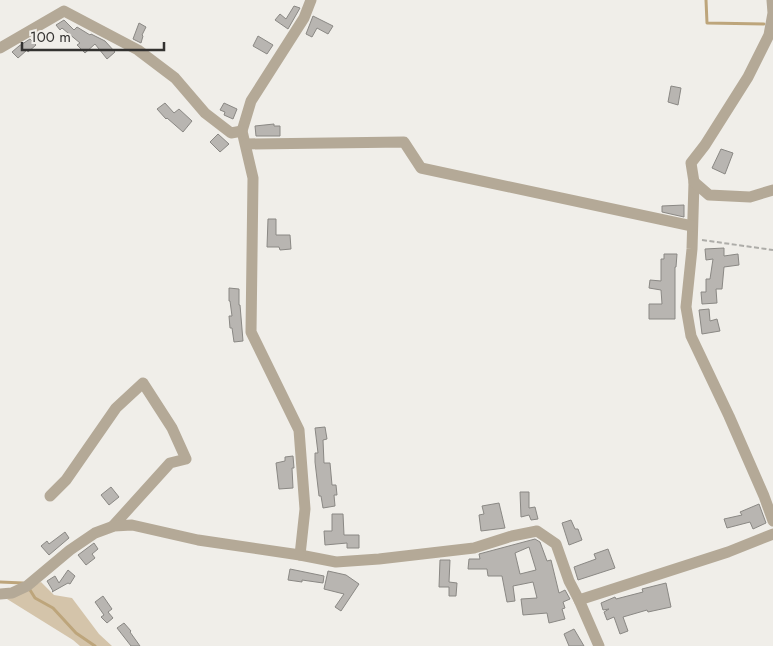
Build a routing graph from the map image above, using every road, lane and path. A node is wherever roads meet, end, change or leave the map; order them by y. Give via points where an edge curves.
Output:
1 (311, 0) edge
2 (772, 0) edge
3 (0, 48) edge
4 (242, 131) junction
5 (246, 144) junction
6 (694, 182) junction
7 (773, 190) edge
8 (692, 232) junction
9 (773, 250) edge
10 (50, 496) dead end
11 (773, 522) edge
12 (113, 526) junction
13 (773, 534) edge
14 (300, 554) junction
15 (0, 594) edge
16 (579, 600) junction
17 (599, 646) edge

1 - 4 street via 304,18 251,101
2 - 6 street via 769,35 748,77 706,145 691,163
3 - 4 street via 64,11 138,50 174,78 205,113 231,133
4 - 5 street
5 - 8 street via 404,142 421,168
5 - 14 street via 253,178 251,332 299,430 304,510
6 - 7 street via 709,195 750,197
6 - 8 street
8 - 9 path
8 - 11 street via 686,307 691,336 741,443
10 - 12 street via 66,480 116,408 143,384 172,428 186,459 170,463
12 - 14 street via 132,525 198,540
12 - 15 street via 95,533 70,550 27,586 12,594
13 - 16 street via 728,552
14 - 16 street via 336,562 379,559 474,548 537,531 556,544
16 - 17 street

